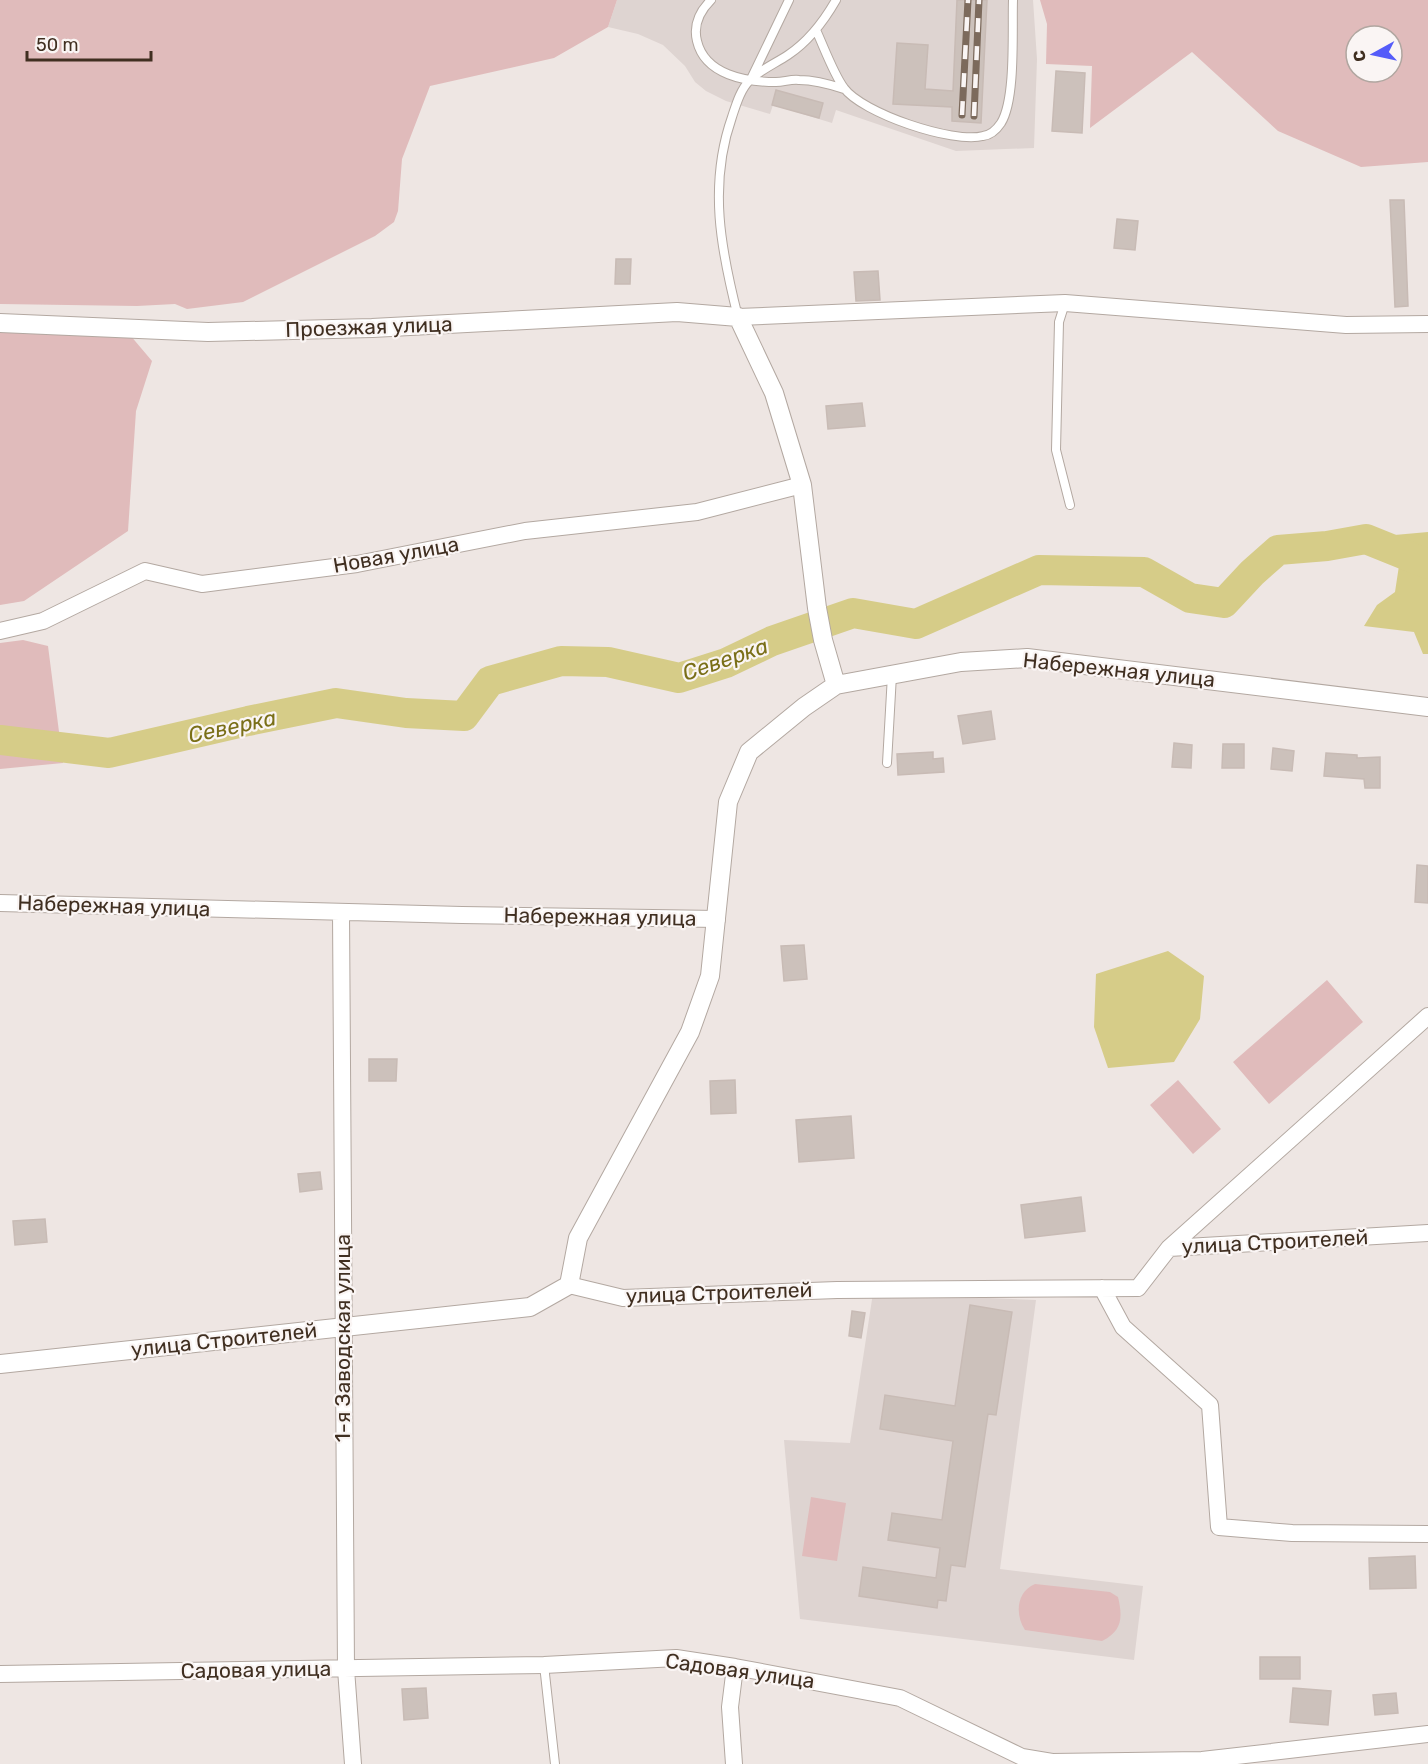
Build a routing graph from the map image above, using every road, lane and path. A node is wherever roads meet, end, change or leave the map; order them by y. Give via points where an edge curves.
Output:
1 (711, 0) edge
2 (789, 0) edge
3 (836, 0) edge
4 (1013, 0) edge
5 (816, 30) junction
6 (750, 80) junction
7 (844, 88) junction
8 (1065, 303) junction
9 (738, 316) junction
10 (0, 323) edge
11 (1428, 324) edge
12 (802, 485) junction
13 (1070, 505) dead end
14 (0, 631) edge
15 (892, 675) junction
16 (836, 685) junction
17 (1428, 707) edge
18 (887, 763) dead end
19 (0, 903) edge
20 (341, 912) junction
21 (717, 919) junction
22 (1428, 1016) edge
23 (1228, 1180) dead end
24 (1223, 1201) junction
25 (1428, 1233) edge
26 (1169, 1248) junction
27 (569, 1285) junction
28 (1102, 1288) junction
29 (343, 1327) junction
30 (0, 1364) edge
31 (1428, 1534) edge
32 (544, 1665) junction
33 (735, 1667) junction
34 (346, 1669) junction
35 (0, 1674) edge
36 (1428, 1734) edge
37 (1022, 1757) junction
38 (352, 1764) edge
39 (555, 1764) edge
40 (734, 1764) edge
41 (1004, 1764) edge

1 - 6 lane via 695,26 698,46 717,69
2 - 6 lane
3 - 5 lane
4 - 7 lane via 1010,93 1005,115 991,134 964,138 910,125 884,115
5 - 6 lane via 790,54
5 - 7 lane
6 - 7 lane via 819,81
6 - 9 lane via 740,97 721,154 721,244
8 - 9 street
8 - 11 street via 1346,325
8 - 13 lane via 1059,322 1056,450
9 - 10 street, Проезжая улица via 677,312 208,332
9 - 12 street via 774,393
12 - 14 street, Новая улица via 697,512 525,531 335,567 201,584 145,571 43,621
12 - 16 street via 823,640
15 - 16 street, Набережная улица
15 - 17 street, Набережная улица via 961,662 1027,658
15 - 18 lane
16 - 21 street, Набережная улица via 749,752 728,802
19 - 20 street, Набережная улица
20 - 21 street, Набережная улица
20 - 29 street, 1-я Заводская улица
21 - 27 street via 710,976 690,1032 578,1238
22 - 24 street via 1400,1034
23 - 24 lane
24 - 26 street
25 - 26 street, улица Строителей
26 - 28 street, улица Строителей via 1138,1288
27 - 28 street, улица Строителей via 623,1298 837,1290
27 - 29 street, улица Строителей via 530,1307
28 - 31 street via 1123,1328 1210,1405 1220,1527 1292,1533
29 - 30 street, улица Строителей
29 - 34 street, 1-я Заводская улица
32 - 33 street, Садовая улица via 676,1658
32 - 34 street, Садовая улица
32 - 39 lane
33 - 37 street, Садовая улица via 900,1698
33 - 40 street via 730,1707
34 - 35 street, Садовая улица
34 - 38 street, 1-я Заводская улица
36 - 37 street, Садовая улица via 1202,1760 1052,1762
37 - 41 street

